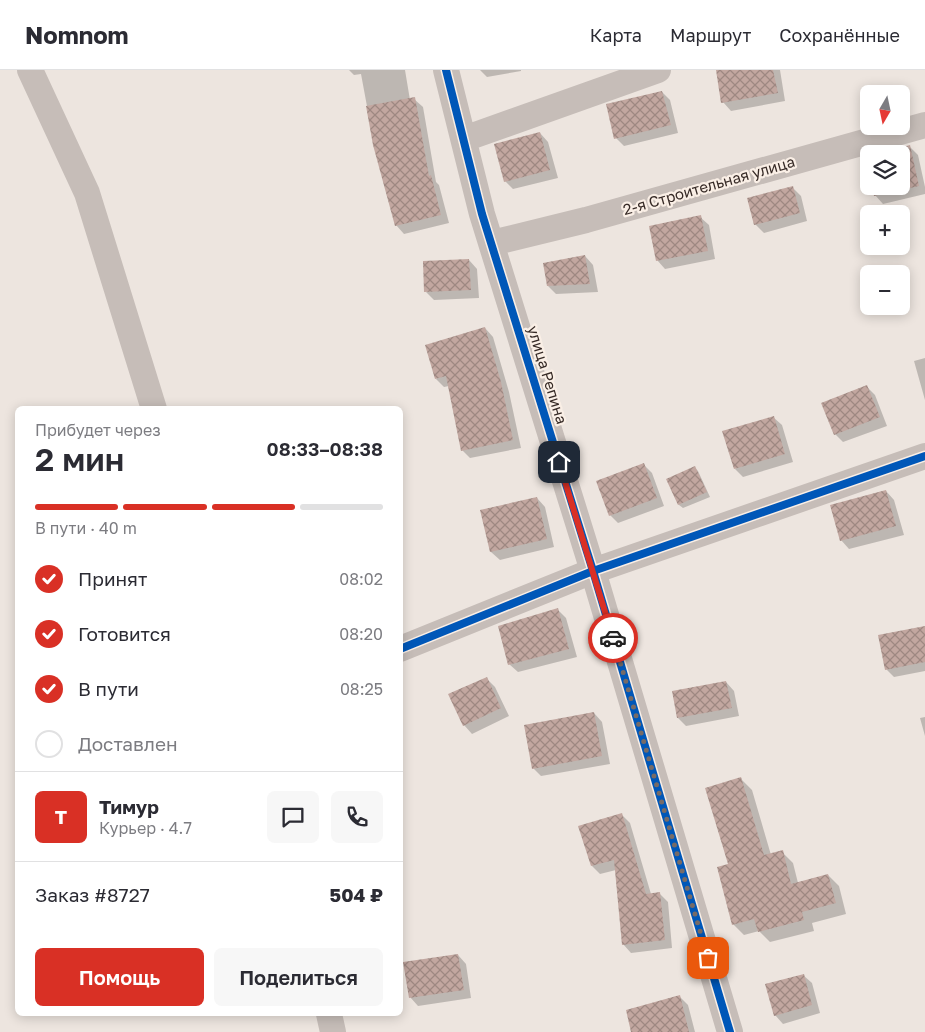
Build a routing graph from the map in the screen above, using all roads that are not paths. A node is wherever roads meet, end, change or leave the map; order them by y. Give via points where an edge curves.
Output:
1 (30, 70) edge
2 (446, 70) edge
3 (658, 70) edge
4 (925, 124) edge
5 (464, 139) junction
6 (492, 243) junction
7 (153, 406) edge
8 (924, 459) edge
9 (593, 571) junction
10 (403, 648) edge
11 (329, 1016) edge
12 (333, 1032) edge
13 (730, 1032) edge

1 - 7 street via 86,193
2 - 5 street, улица Репина
3 - 5 street
4 - 6 street, 2-я Строительная улица via 586,220
5 - 6 street, улица Репина
6 - 9 street, улица Репина
8 - 9 street
9 - 10 street
9 - 13 street, улица Репина
11 - 12 street

